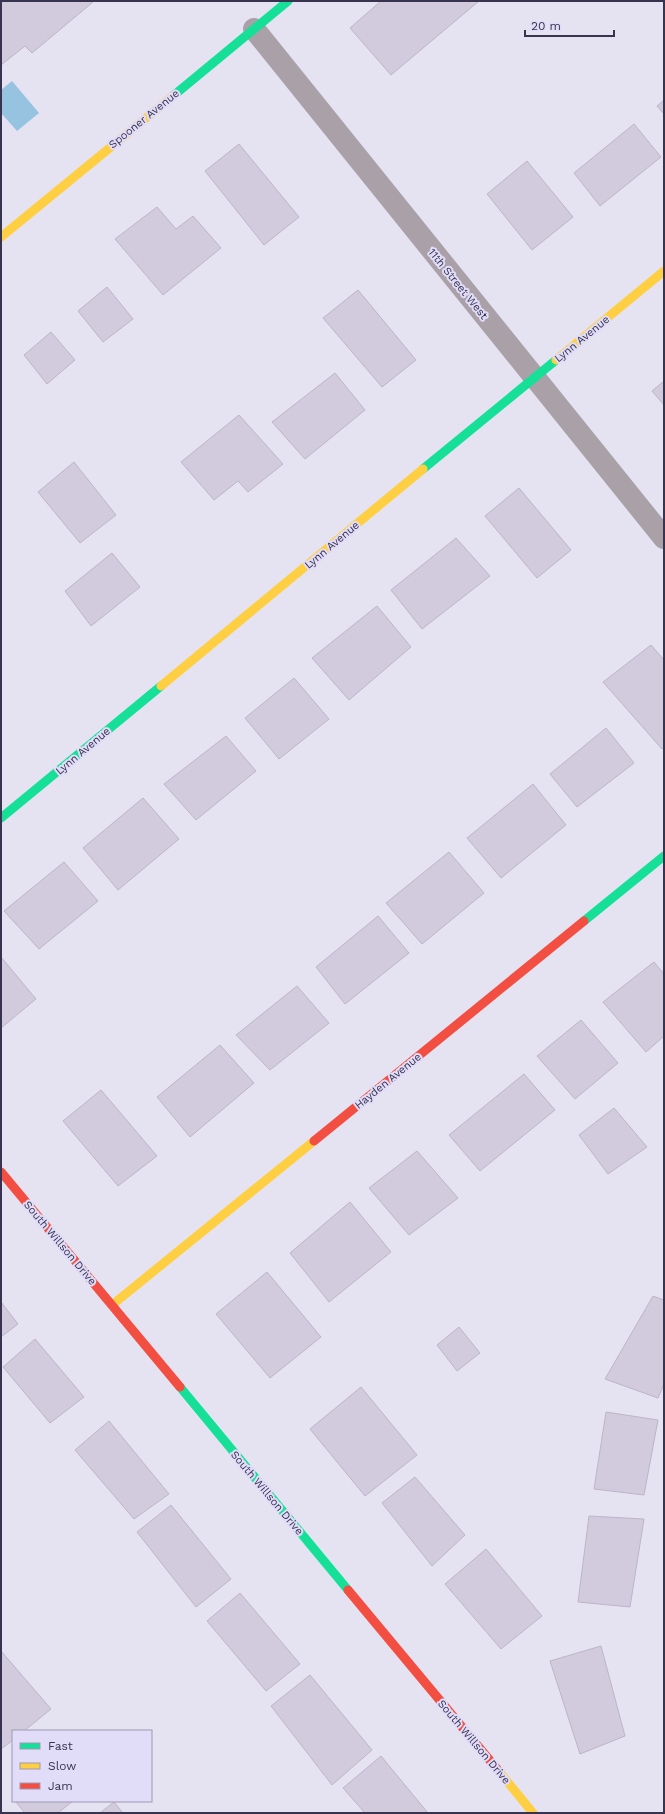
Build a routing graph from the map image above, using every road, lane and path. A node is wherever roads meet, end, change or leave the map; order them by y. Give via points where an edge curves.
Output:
1 (288, 1) edge
2 (254, 28) junction
3 (1, 237) edge
4 (664, 272) edge
5 (534, 378) junction
6 (664, 538) edge
7 (1, 818) edge
8 (664, 856) edge
9 (1, 1172) edge
10 (112, 1305) junction
11 (534, 1813) edge

1 - 2 street, Spooner Avenue
2 - 3 street, Spooner Avenue
2 - 5 street, 11th Street West
4 - 5 street, Lynn Avenue
5 - 6 street, 11th Street West
5 - 7 street, Lynn Avenue
8 - 10 street, Hayden Avenue
9 - 10 street, South Willson Drive
10 - 11 street, South Willson Drive

